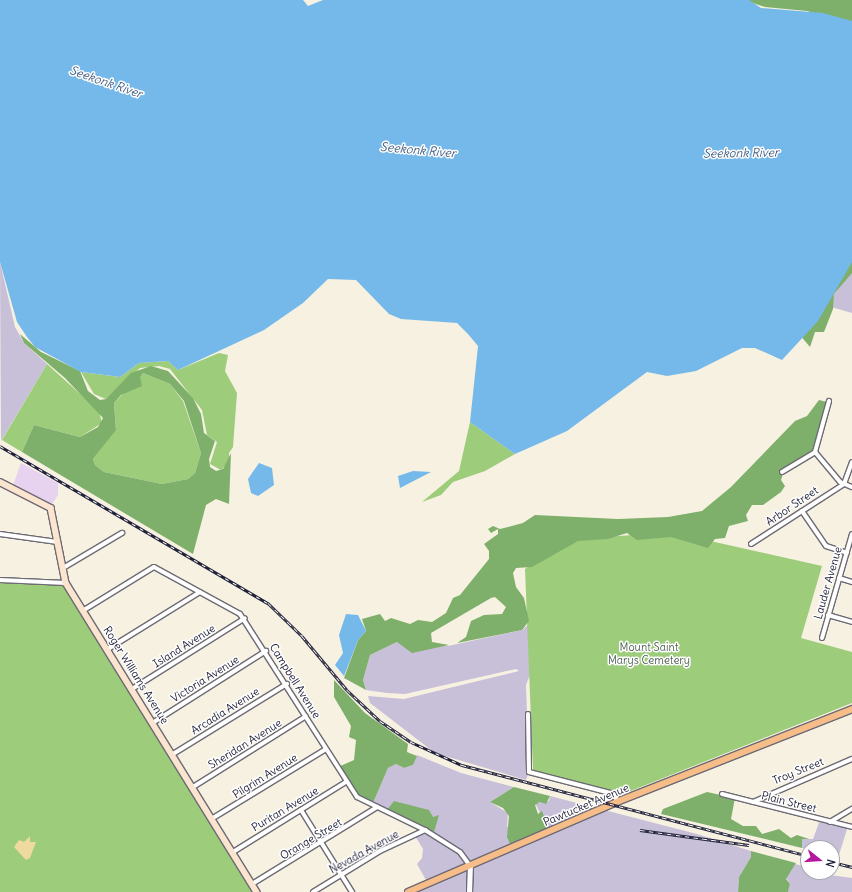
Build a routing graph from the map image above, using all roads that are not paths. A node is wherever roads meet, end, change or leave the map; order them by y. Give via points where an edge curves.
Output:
1 (829, 402) dead end
2 (815, 452) junction
3 (852, 462) edge
4 (782, 472) dead end
5 (0, 482) edge
6 (844, 484) junction
7 (852, 487) edge
8 (802, 511) junction
9 (122, 533) dead end
10 (0, 534) edge
11 (852, 534) edge
12 (57, 542) junction
13 (751, 544) dead end
14 (847, 552) junction
15 (63, 568) junction
16 (839, 578) junction
17 (0, 580) edge
18 (852, 582) edge
19 (66, 583) junction
20 (200, 592) junction
21 (84, 610) junction
22 (828, 615) junction
23 (245, 618) junction
24 (852, 622) edge
25 (822, 638) dead end
26 (108, 649) junction
27 (266, 651) junction
28 (287, 684) junction
29 (132, 689) junction
30 (852, 709) edge
31 (528, 714) dead end
32 (306, 716) junction
33 (154, 722) junction
34 (326, 749) junction
35 (173, 754) junction
36 (852, 759) edge
37 (346, 782) junction
38 (193, 787) junction
39 (722, 794) dead end
40 (619, 802) junction
41 (753, 802) junction
42 (377, 807) junction
43 (852, 809) edge
44 (302, 810) junction
45 (213, 818) junction
46 (830, 822) junction
47 (852, 827) edge
48 (425, 830) junction
49 (322, 843) junction
50 (233, 852) junction
51 (470, 866) junction
52 (341, 875) junction
53 (252, 884) junction
54 (257, 892) edge
55 (313, 892) edge
56 (352, 892) edge
57 (408, 892) edge
58 (469, 892) edge

1 - 2 street
2 - 4 street
2 - 6 street
3 - 6 street
5 - 12 main road, Roger Williams Avenue via 49,506
6 - 7 street
6 - 8 street, Arbor Street
8 - 13 street, Arbor Street
8 - 14 street via 826,546
9 - 15 street
10 - 12 street
11 - 14 street, Lauder Avenue
12 - 15 main road, Roger Williams Avenue
14 - 16 street, Lauder Avenue
15 - 19 main road, Roger Williams Avenue
16 - 18 street
16 - 22 street, Lauder Avenue
17 - 19 street
19 - 21 main road, Roger Williams Avenue
20 - 21 street, Campbell Avenue via 154,567
20 - 23 street, Campbell Avenue
20 - 26 street
21 - 26 main road, Roger Williams Avenue
22 - 24 street
22 - 25 street, Lauder Avenue
23 - 27 street, Campbell Avenue
23 - 29 street, Island Avenue
26 - 29 main road, Roger Williams Avenue
27 - 28 street, Campbell Avenue
27 - 33 street, Victoria Avenue
28 - 32 street, Campbell Avenue
28 - 35 street, Arcadia Avenue
29 - 33 main road, Roger Williams Avenue
30 - 40 main road, Pawtucket Avenue
31 - 40 street via 529,772 610,793
32 - 34 street, Campbell Avenue
32 - 38 street, Sheridan Avenue
33 - 35 main road, Roger Williams Avenue
34 - 37 street, Campbell Avenue
34 - 45 street, Pilgrim Avenue
35 - 38 main road, Roger Williams Avenue
36 - 41 street, Troy Street
37 - 42 street, Campbell Avenue via 357,797
37 - 44 street, Puritan Avenue
38 - 45 main road, Roger Williams Avenue
39 - 41 street, Plain Street
40 - 51 main road, Pawtucket Avenue
41 - 46 street, Plain Street
42 - 48 street, Campbell Avenue
42 - 49 street, Orange Street
43 - 46 street
44 - 49 street
44 - 50 street, Puritan Avenue
45 - 50 main road, Roger Williams Avenue
46 - 47 street, Plain Street
48 - 51 street, Campbell Avenue via 460,852
48 - 52 street, Nevada Avenue
49 - 52 street
49 - 53 street, Orange Street
50 - 53 main road, Roger Williams Avenue
51 - 57 main road, Pawtucket Avenue
51 - 58 street
52 - 55 street, Nevada Avenue
52 - 56 street
53 - 54 main road, Roger Williams Avenue

